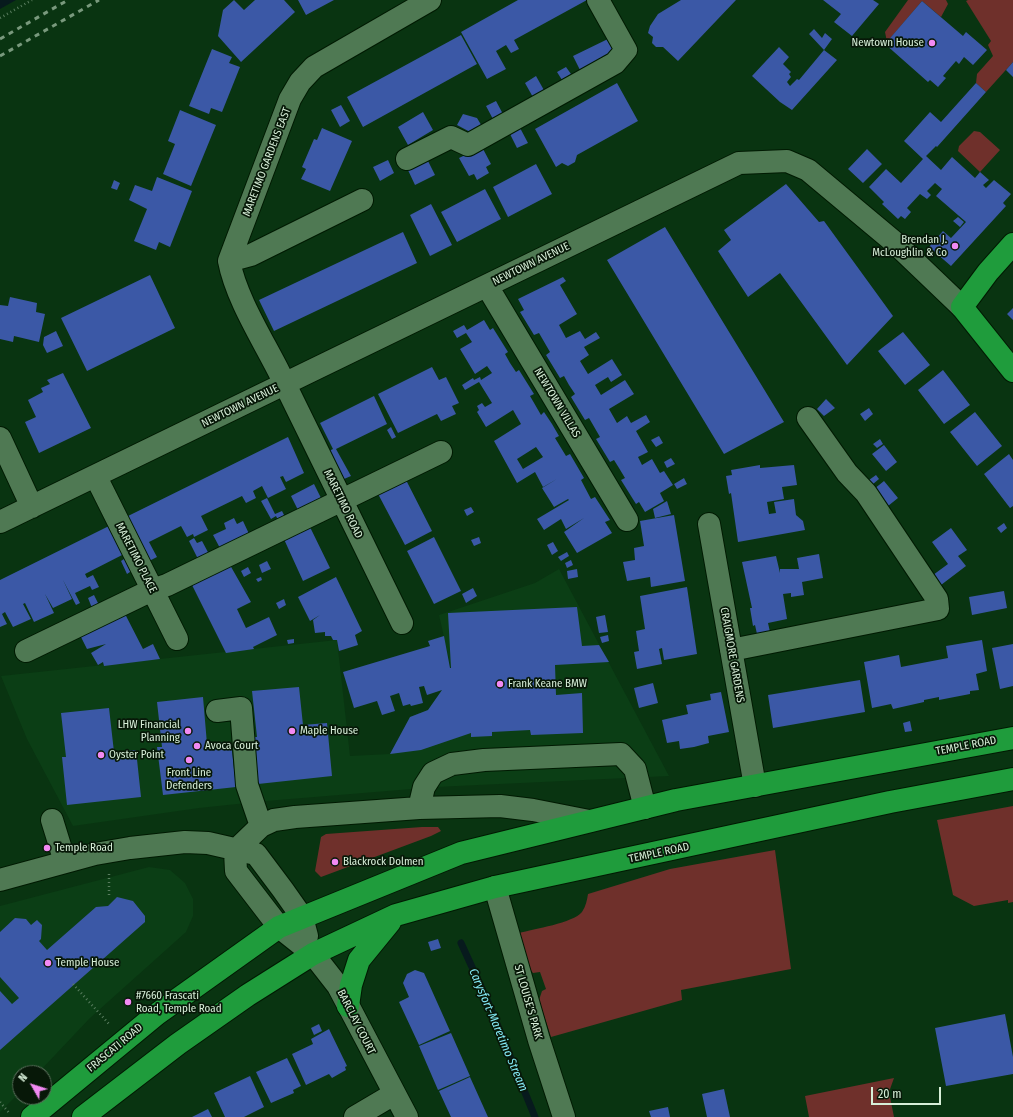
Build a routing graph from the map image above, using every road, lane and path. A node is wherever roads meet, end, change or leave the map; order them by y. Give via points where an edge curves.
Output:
1 (32, 0) edge
2 (430, 0) edge
3 (598, 0) edge
4 (0, 18) edge
5 (407, 159) dead end
6 (362, 200) dead end
7 (1013, 244) edge
8 (229, 261) junction
9 (487, 286) junction
10 (962, 307) junction
11 (1013, 371) edge
12 (285, 384) junction
13 (808, 418) dead end
14 (0, 438) edge
15 (441, 452) dead end
16 (96, 477) junction
17 (341, 501) junction
18 (32, 507) junction
19 (627, 520) dead end
20 (0, 522) edge
21 (709, 524) dead end
22 (152, 590) junction
23 (402, 623) dead end
24 (177, 639) dead end
25 (731, 650) junction
26 (26, 651) dead end
27 (217, 711) dead end
28 (1013, 738) edge
29 (1013, 779) edge
30 (755, 786) junction
31 (419, 808) junction
32 (645, 808) junction
33 (52, 820) dead end
34 (589, 822) junction
35 (261, 826) junction
36 (235, 851) junction
37 (65, 862) junction
38 (0, 880) edge
39 (110, 885) dead end
40 (494, 887) junction
41 (109, 895) dead end
42 (396, 916) junction
43 (302, 918) junction
44 (279, 927) junction
45 (313, 954) junction
46 (73, 984) dead end
47 (348, 1006) junction
48 (96, 1009) dead end
49 (394, 1094) junction
50 (0, 1102) edge
51 (13, 1117) edge
52 (32, 1117) edge
53 (83, 1117) edge
54 (355, 1117) edge
55 (407, 1117) edge
56 (564, 1117) edge

1 - 4 path
2 - 8 street, MARETIMO GARDENS EAST via 314,67 300,82 290,99
3 - 5 street via 626,50 615,63 468,145 452,137
6 - 8 street via 251,255
7 - 10 highway
8 - 12 street via 232,276
9 - 10 street, NEWTOWN AVENUE via 739,163 787,160 808,170 893,240
9 - 12 street, NEWTOWN AVENUE
9 - 19 street, NEWTOWN VILLAS
10 - 11 highway, NEWTOWN AVENUE
12 - 16 street, NEWTOWN AVENUE
12 - 17 street, MARETIMO ROAD
13 - 25 street via 847,473 866,493 937,599 938,609
14 - 18 street
15 - 17 street
16 - 18 street, NEWTOWN AVENUE
16 - 22 street, MARETIMO PLACE
17 - 22 street
17 - 23 street, MARETIMO ROAD
18 - 20 street, NEWTOWN AVENUE
21 - 25 street, CRAIGMORE GARDENS
22 - 24 street, MARETIMO PLACE
22 - 26 street
25 - 30 street, CRAIGMORE GARDENS
27 - 35 street via 241,708 247,785
28 - 30 highway, TEMPLE ROAD
29 - 40 highway, TEMPLE ROAD via 890,802
30 - 32 highway, TEMPLE ROAD
31 - 32 street via 424,787 433,773 452,764 484,760 621,754 635,769
31 - 34 street, TEMPLE ROAD via 500,806
31 - 35 street, TEMPLE ROAD via 295,817 274,820
32 - 34 highway, TEMPLE ROAD
33 - 37 street
34 - 43 highway, TEMPLE ROAD via 461,853
35 - 36 street, TEMPLE ROAD
36 - 37 street via 208,843 159,843
36 - 43 street via 256,854
36 - 44 street via 236,871
37 - 38 street
39 - 41 path
40 - 42 highway, TEMPLE ROAD
40 - 56 street, ST LOUISE'S PARK
42 - 45 highway, TEMPLE ROAD
42 - 47 highway via 359,960
43 - 44 highway, TEMPLE ROAD
43 - 45 street
44 - 45 street
44 - 52 highway, FRASCATI ROAD via 157,1014
45 - 47 street, BARCLAY COURT via 338,986
45 - 53 highway via 178,1044
46 - 48 path
47 - 49 street, BARCLAY COURT
49 - 54 street
49 - 55 street, BARCLAY COURT
50 - 51 path

